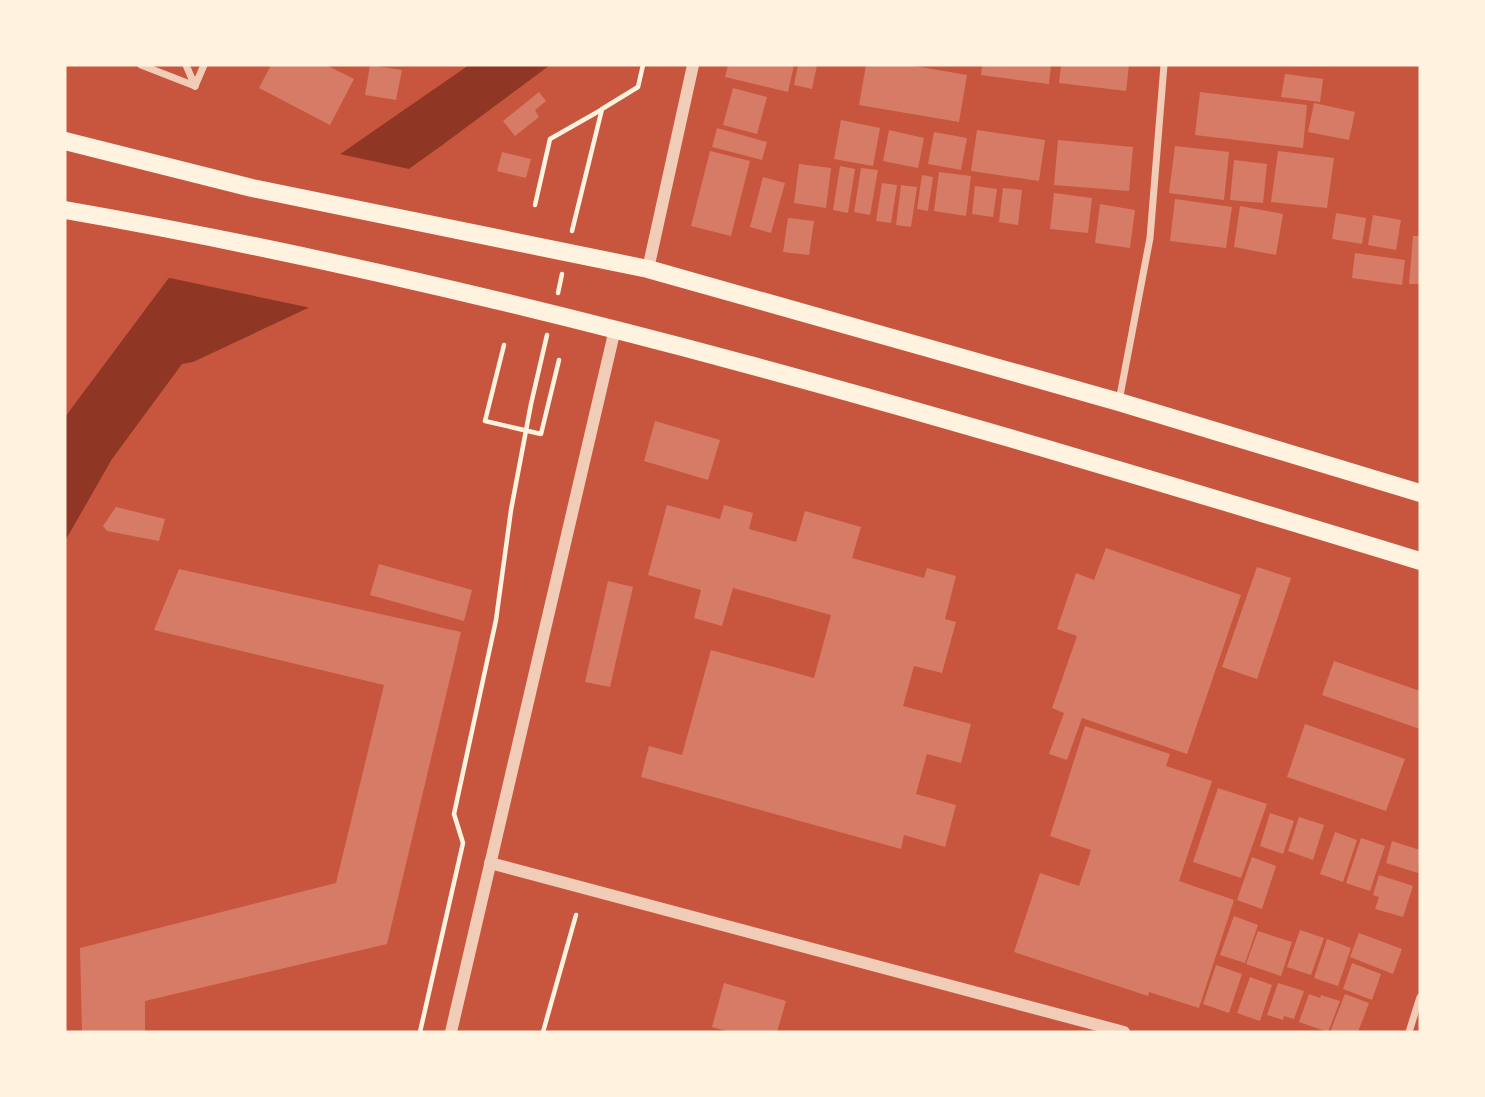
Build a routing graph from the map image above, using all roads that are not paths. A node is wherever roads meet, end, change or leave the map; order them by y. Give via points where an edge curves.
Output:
1 (141, 65) edge
2 (186, 65) edge
3 (204, 65) edge
4 (693, 65) edge
5 (1164, 65) edge
6 (195, 86) junction
7 (65, 141) edge
8 (65, 209) edge
9 (648, 269) junction
10 (615, 329) junction
11 (1119, 402) junction
12 (1420, 493) edge
13 (1420, 561) edge
14 (490, 863) junction
15 (1420, 997) edge
16 (451, 1032) edge
17 (1124, 1032) edge
18 (1409, 1032) edge

1 - 6 street
2 - 6 street
3 - 6 street
4 - 9 street
5 - 11 street via 1150,238
7 - 9 main road via 252,188
8 - 10 main road via 328,261
9 - 11 main road
10 - 13 main road via 1077,456
10 - 14 street
11 - 12 main road
14 - 16 street
14 - 17 street
15 - 18 street

